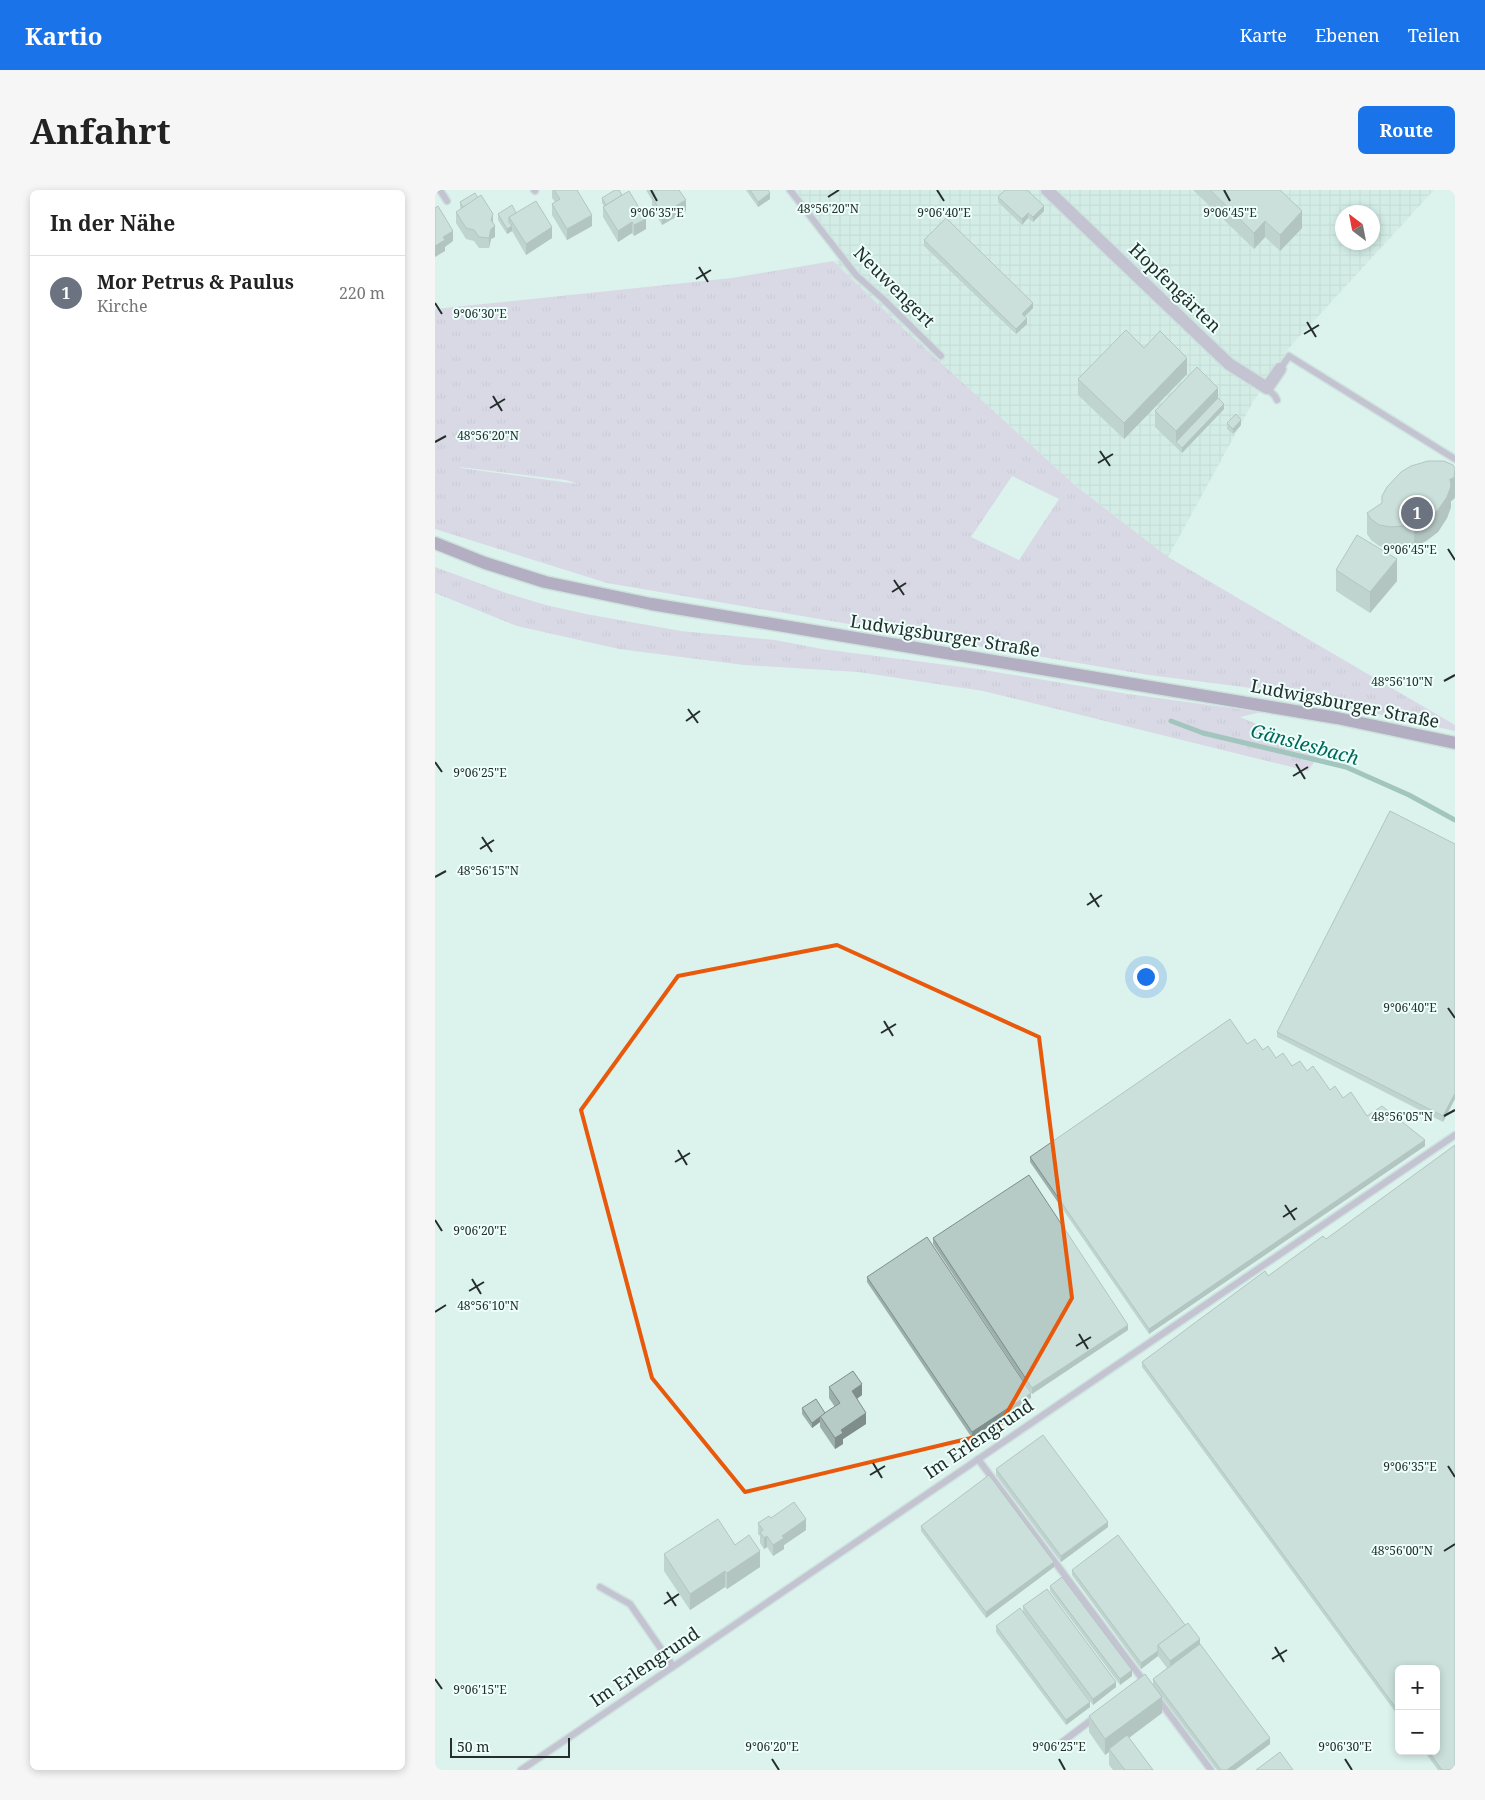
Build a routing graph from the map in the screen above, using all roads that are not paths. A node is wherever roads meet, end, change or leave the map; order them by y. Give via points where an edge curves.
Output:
1 (440, 190) edge
2 (790, 190) edge
3 (1047, 190) edge
4 (447, 201) dead end
5 (941, 356) dead end
6 (1280, 369) joint
7 (1267, 388) junction
8 (1277, 400) dead end
9 (1455, 459) edge
10 (435, 544) edge
11 (1455, 743) edge
12 (1455, 1135) edge
13 (978, 1459) junction
14 (600, 1587) dead end
15 (673, 1666) junction
16 (1143, 1680) junction
17 (1136, 1686) edge
18 (1149, 1688) edge
19 (1155, 1695) edge
20 (1099, 1715) edge
21 (1061, 1744) dead end
22 (521, 1770) edge
23 (1211, 1770) edge

1 - 4 lane
2 - 5 lane, Neuwengert via 856,275
3 - 7 street, Hopfengärten via 1229,364
6 - 7 street
6 - 9 lane via 1289,356
7 - 8 lane
10 - 11 main road, Ludwigsburger Straße via 545,582 651,604 1337,718
12 - 13 lane, Im Erlengrund
13 - 15 lane, Im Erlengrund
13 - 16 lane
14 - 15 lane via 630,1604
15 - 22 lane, Im Erlengrund
16 - 17 lane
16 - 18 lane
19 - 23 lane
20 - 21 lane

